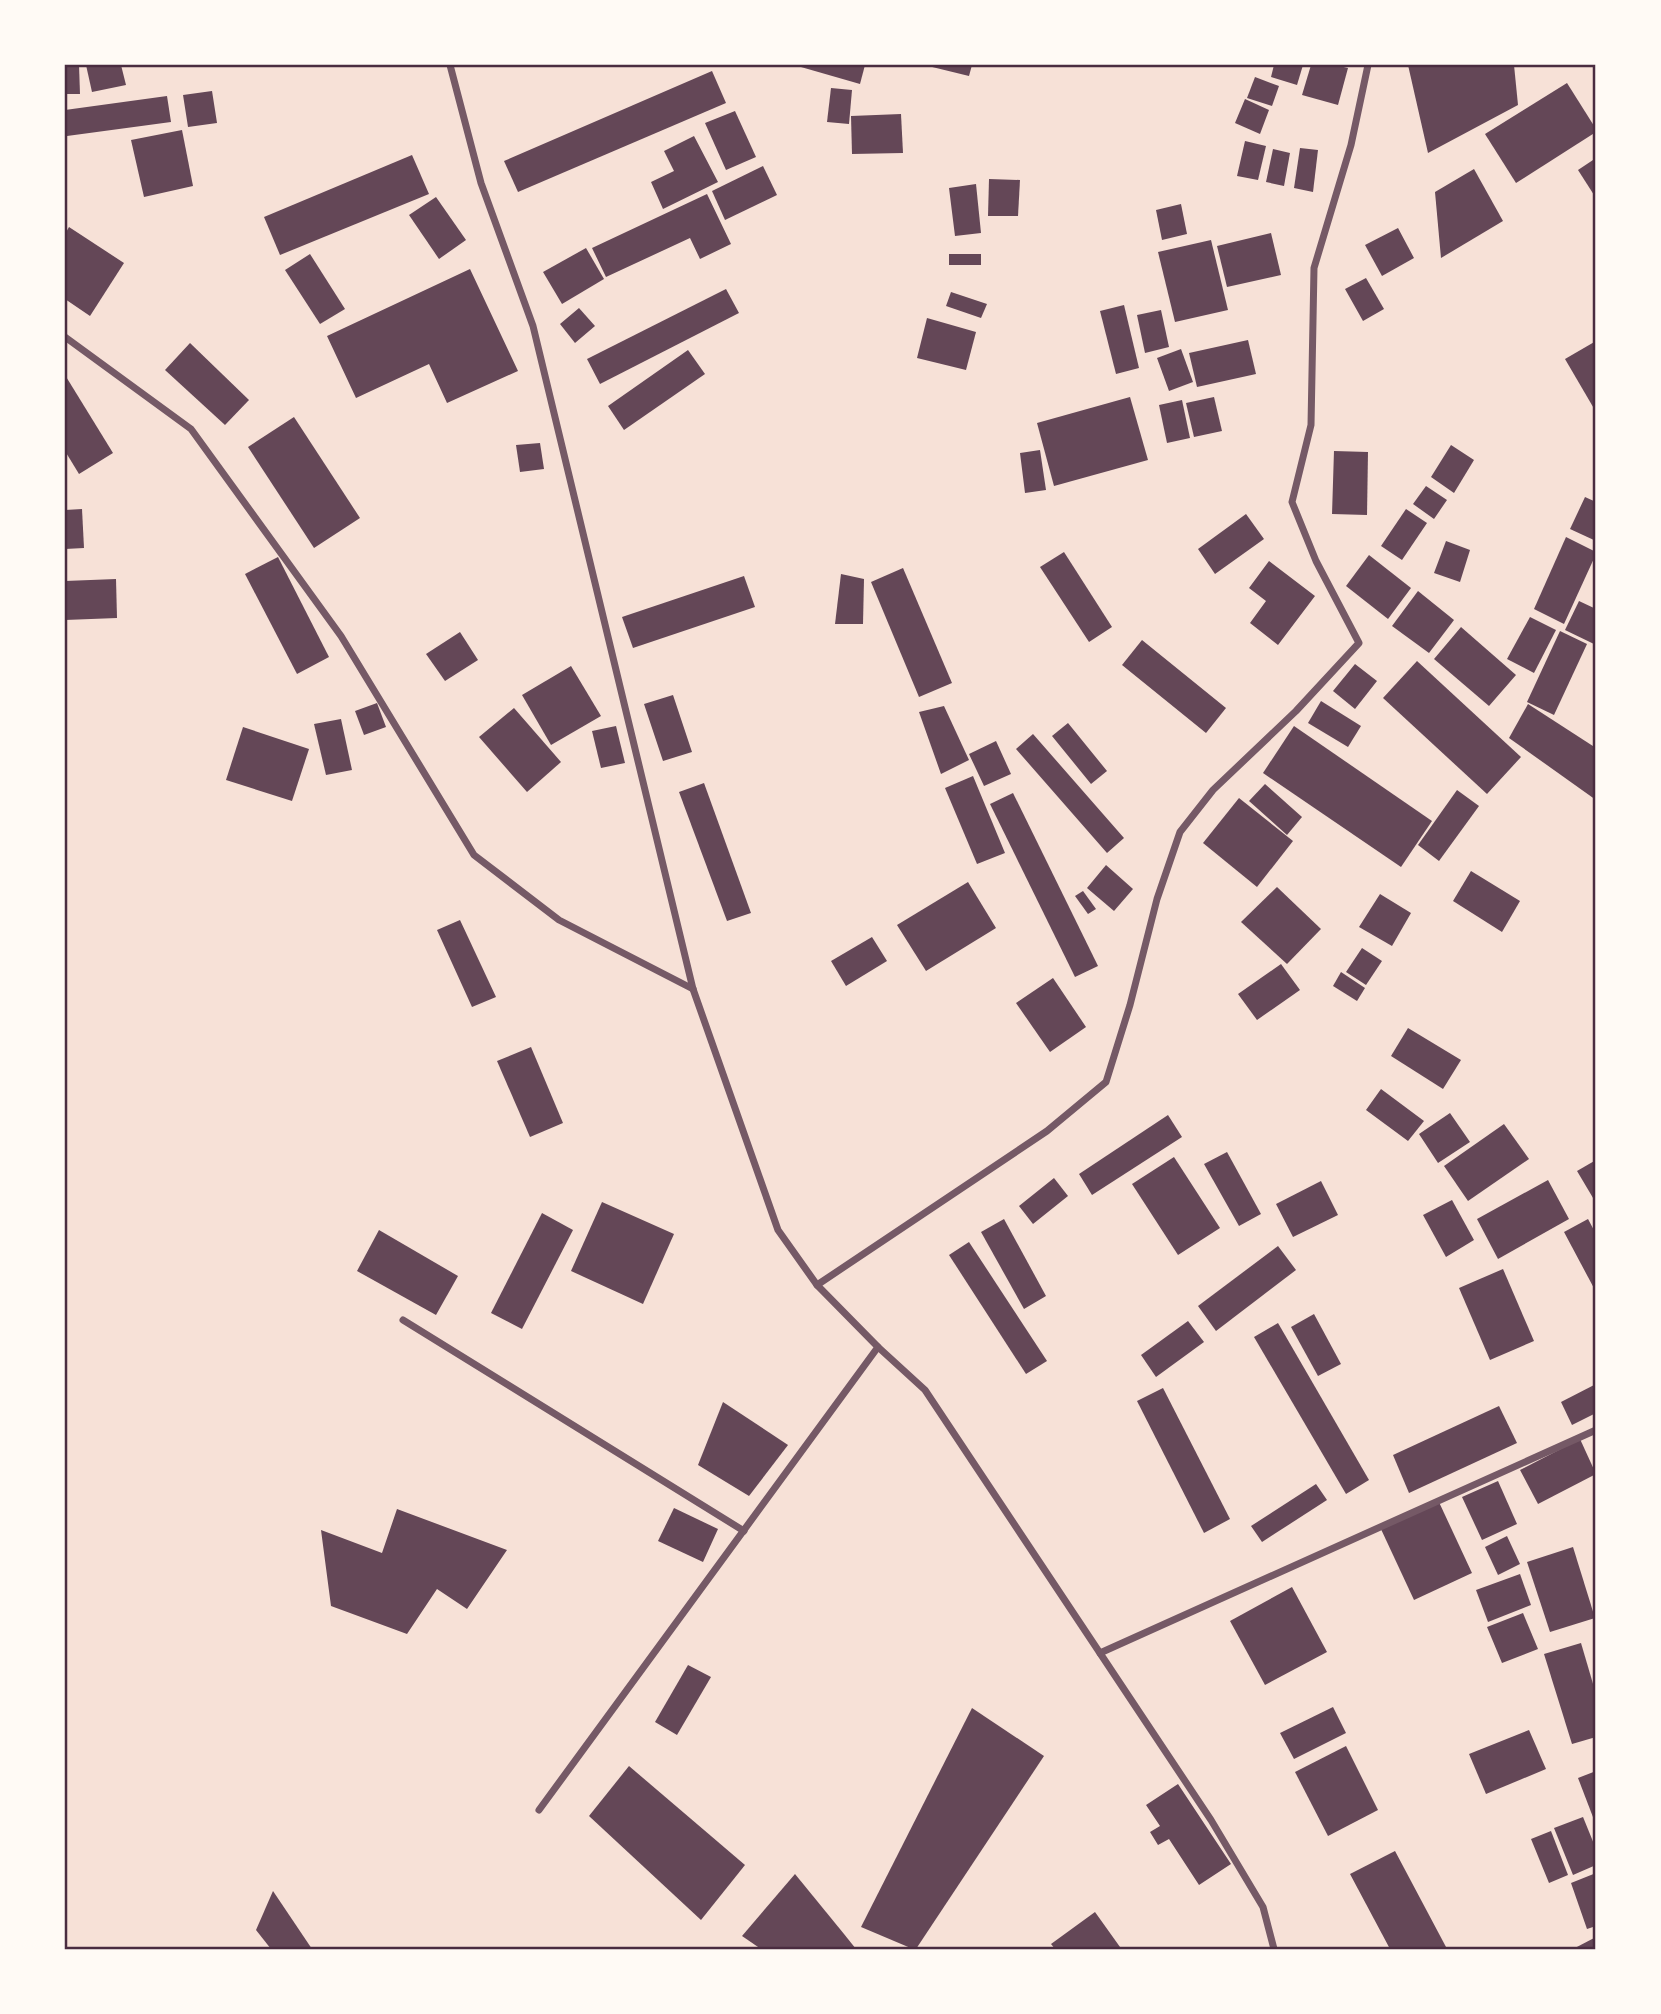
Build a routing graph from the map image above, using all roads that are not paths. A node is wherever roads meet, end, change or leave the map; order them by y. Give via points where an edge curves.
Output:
1 (450, 65) edge
2 (1368, 65) edge
3 (65, 337) edge
4 (693, 989) junction
5 (817, 1285) junction
6 (403, 1320) dead end
7 (878, 1347) junction
8 (1596, 1430) edge
9 (744, 1531) junction
10 (1100, 1653) junction
11 (539, 1810) dead end
12 (1274, 1949) edge

1 - 4 street via 481,183 533,326
2 - 5 street via 1351,145 1314,268 1311,425 1292,502 1316,561 1359,643 1213,790 1180,832 1105,1082 1047,1131
3 - 4 street via 191,429 341,636 474,855 559,920
4 - 5 street via 778,1230
5 - 7 street
6 - 9 street
7 - 9 street
7 - 10 street via 925,1390
8 - 10 street
9 - 11 street
10 - 12 street via 1257,1896

